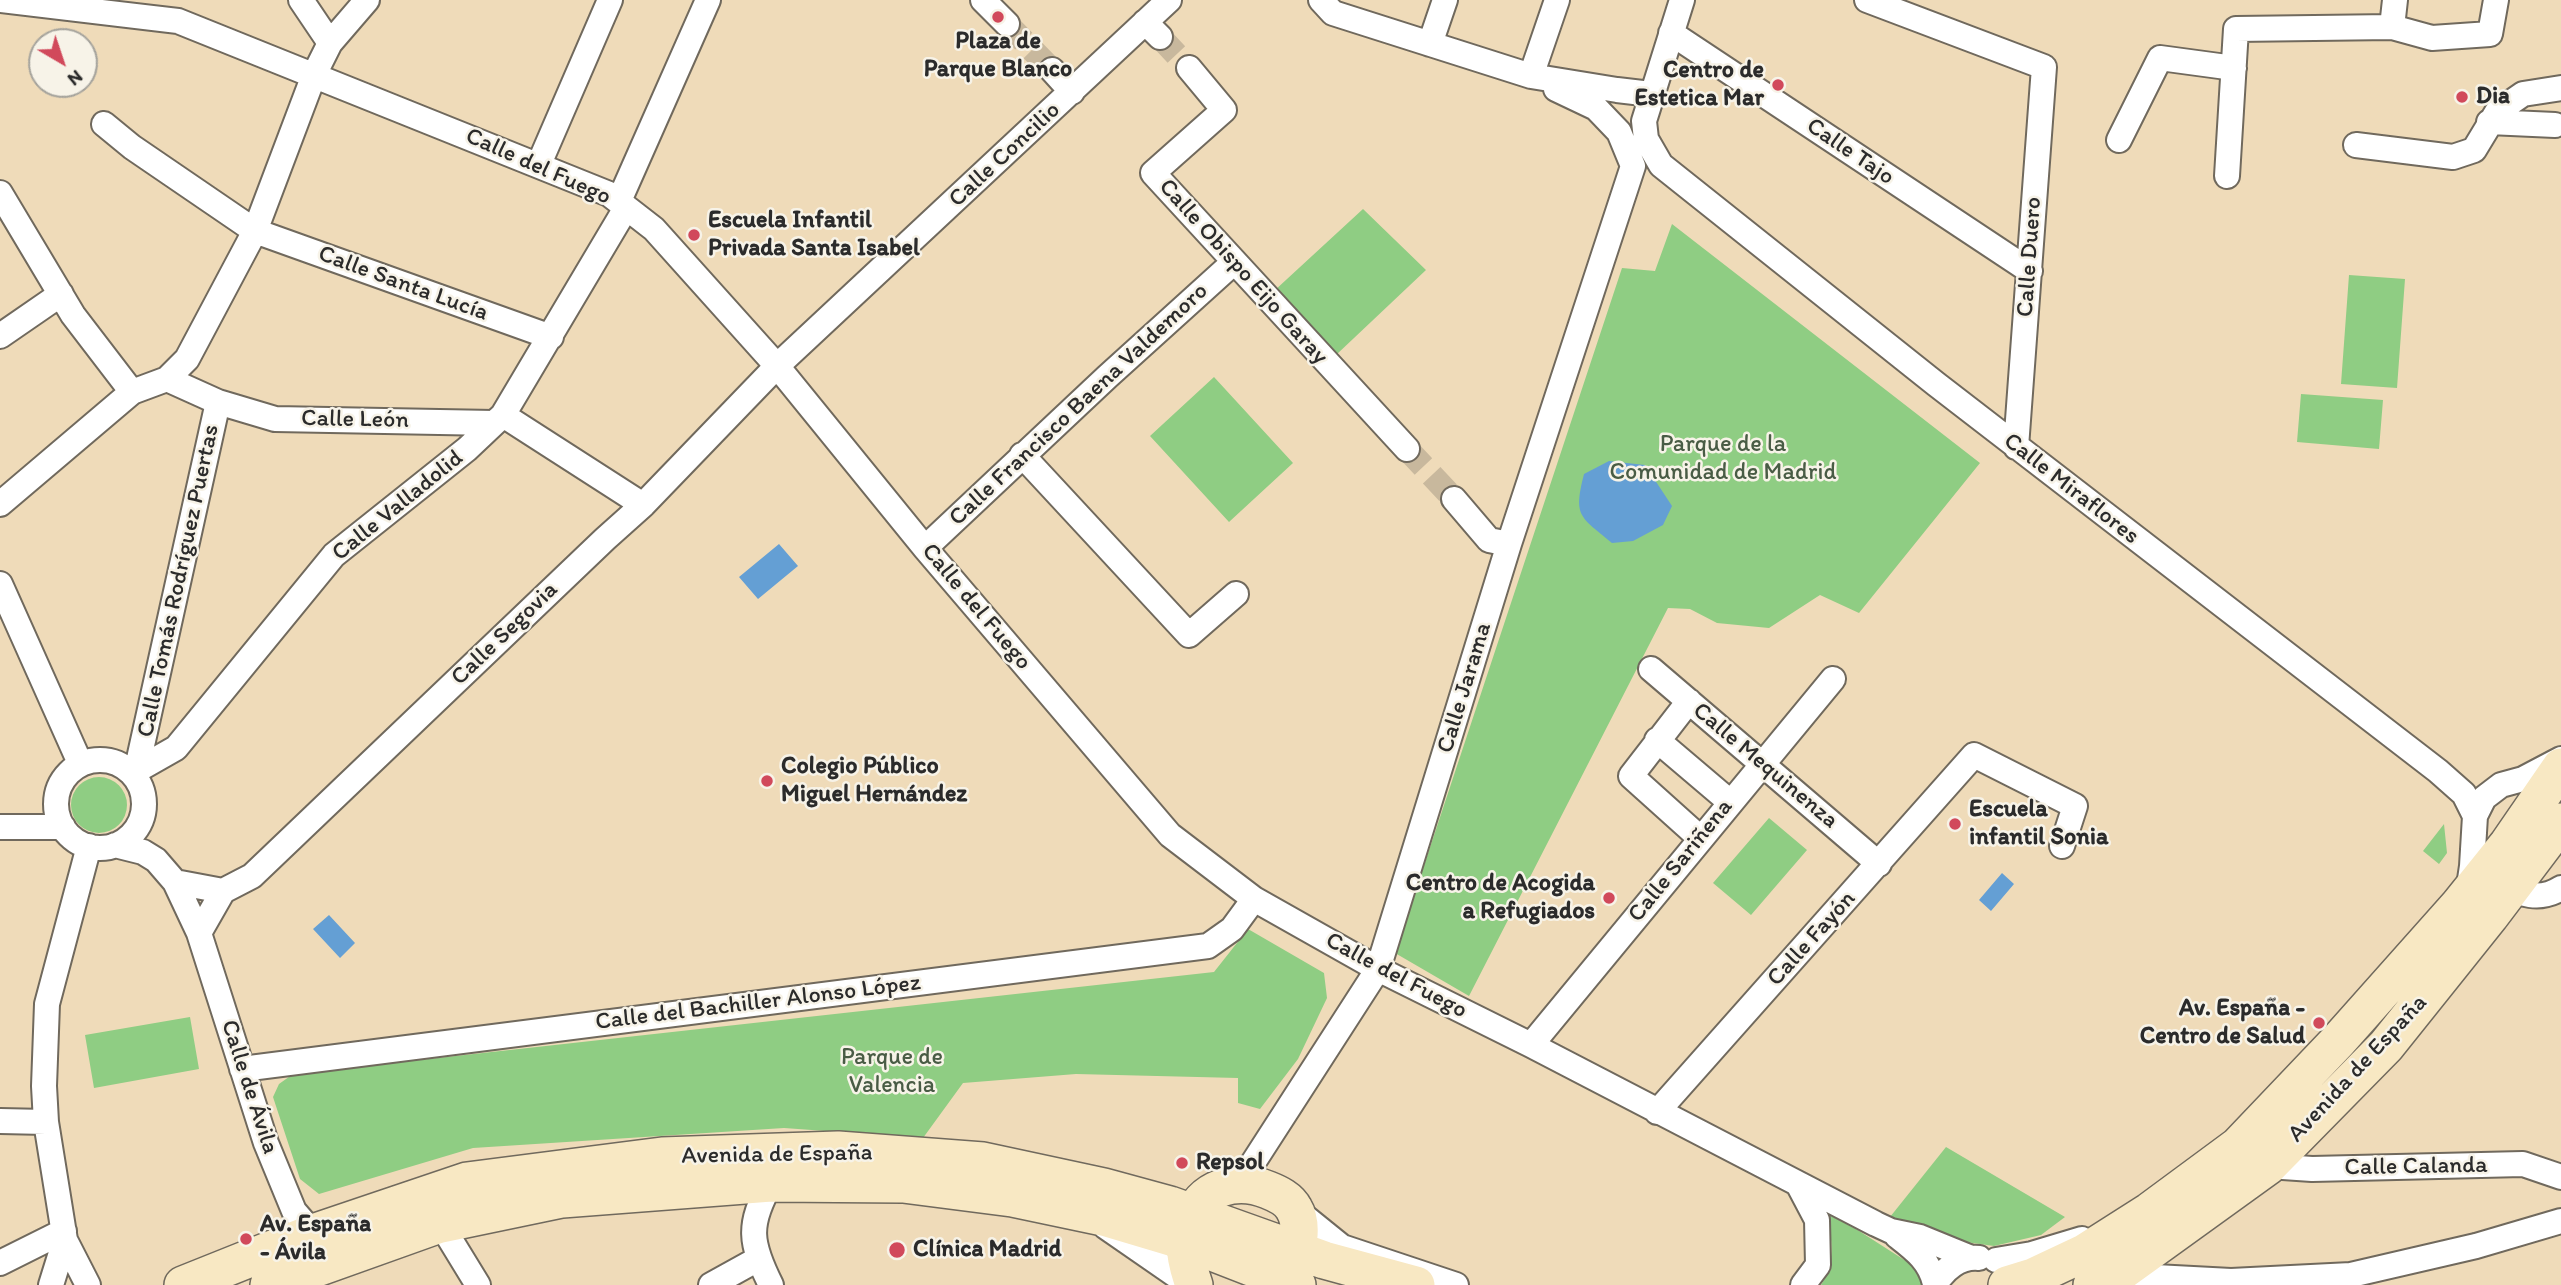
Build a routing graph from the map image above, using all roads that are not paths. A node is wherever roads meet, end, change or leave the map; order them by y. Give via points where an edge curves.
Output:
1 (0, 0) edge
2 (301, 0) edge
3 (367, 0) edge
4 (610, 0) edge
5 (708, 0) edge
6 (984, 0) edge
7 (1169, 0) edge
8 (1321, 0) edge
9 (1446, 0) edge
10 (1557, 0) edge
11 (1682, 0) edge
12 (1867, 0) edge
13 (2395, 0) edge
14 (2496, 0) edge
15 (77, 4) edge
16 (1007, 24) tunnel mouth
17 (2392, 27) junction
18 (1671, 33) junction
19 (330, 43) junction
20 (1430, 44) junction
21 (1189, 68) tunnel mouth
22 (2234, 68) junction
23 (1052, 70) tunnel mouth
24 (314, 75) junction
25 (1531, 76) junction
26 (2561, 88) edge
27 (1072, 92) junction
28 (1651, 93) junction
29 (2489, 122) junction
30 (104, 124) dead end
31 (2555, 125) dead end
32 (2119, 141) dead end
33 (2356, 145) dead end
34 (539, 164) junction
35 (1661, 165) junction
36 (1633, 166) junction
37 (2227, 176) dead end
38 (1687, 186) junction
39 (0, 193) edge
40 (622, 204) junction
41 (255, 230) junction
42 (1233, 263) junction
43 (2030, 271) junction
44 (61, 294) junction
45 (0, 336) edge
46 (551, 337) junction
47 (777, 366) junction
48 (167, 379) junction
49 (132, 391) junction
50 (218, 402) junction
51 (498, 419) junction
52 (2016, 447) junction
53 (1407, 449) tunnel mouth
54 (1022, 455) junction
55 (1454, 499) tunnel mouth
56 (0, 504) edge
57 (643, 505) junction
58 (1509, 544) junction
59 (925, 548) junction
60 (0, 584) edge
61 (1236, 594) dead end
62 (1651, 669) dead end
63 (1833, 679) dead end
64 (1689, 701) junction
65 (1657, 740) junction
66 (80, 763) junction
67 (1763, 763) junction
68 (2438, 771) junction
69 (135, 773) junction
70 (2543, 777) edge
71 (1730, 802) junction
72 (2561, 822) edge
73 (0, 827) edge
74 (63, 827) junction
75 (1700, 838) junction
76 (115, 845) junction
77 (89, 846) junction
78 (2062, 846) dead end
79 (1879, 864) junction
80 (2491, 875) junction
81 (175, 882) junction
82 (2561, 888) edge
83 (223, 891) junction
84 (1254, 899) junction
85 (199, 933) junction
86 (1378, 969) junction
87 (1531, 1045) junction
88 (242, 1069) junction
89 (1657, 1112) junction
90 (0, 1121) edge
91 (46, 1122) junction
92 (2268, 1166) junction
93 (2561, 1177) edge
94 (771, 1183) junction
95 (1798, 1184) junction
96 (1206, 1208) junction
97 (1295, 1209) junction
98 (1088, 1214) junction
99 (2561, 1221) edge
100 (437, 1225) junction
101 (1891, 1231) junction
102 (313, 1233) junction
103 (64, 1235) junction
104 (1969, 1257) junction
105 (758, 1259) junction
106 (0, 1263) edge
107 (1292, 1275) edge
108 (2020, 1277) edge
109 (2105, 1282) edge
110 (1935, 1284) edge
111 (51, 1285) edge
112 (88, 1285) edge
113 (183, 1285) edge
114 (269, 1285) edge
115 (478, 1285) edge
116 (711, 1285) edge
117 (771, 1285) edge
118 (1192, 1285) edge
119 (1416, 1285) edge
120 (1455, 1285) edge
121 (1803, 1285) edge

1 - 15 street, Calle del Fuego
2 - 19 street
3 - 19 street
4 - 34 street
5 - 40 street, Calle Valladolid
6 - 16 street
7 - 27 street, Calle Concilio via 1153,29
8 - 20 street via 1333,13
9 - 20 street
10 - 25 street
11 - 18 street
12 - 43 street, Calle Duero via 2044,67
13 - 17 street
14 - 17 street via 2490,34 2432,38
15 - 24 street, Calle del Fuego via 177,21
17 - 22 street via 2236,29
18 - 28 street
18 - 43 street, Calle Tajo
19 - 24 street
20 - 25 street
21 - 42 street, Calle Obispo Eijo Garay via 1224,110 1153,173
22 - 32 street via 2160,58
22 - 37 street
23 - 27 street
24 - 34 street, Calle del Fuego
24 - 41 street
25 - 28 street
25 - 36 street via 1596,108 1619,132
26 - 29 street via 2523,94
27 - 47 street, Calle Concilio
28 - 35 street, Calle Miraflores via 1644,121 1646,139
29 - 31 street
29 - 33 street via 2474,150 2452,157
30 - 41 street, Calle Santa Lucía
34 - 40 street, Calle del Fuego
35 - 36 street
35 - 38 street, Calle Miraflores
36 - 38 street
36 - 58 street, Calle Jarama
38 - 52 street, Calle Miraflores
39 - 44 street
40 - 46 street, Calle Valladolid
40 - 47 street, Calle del Fuego via 654,229
41 - 46 street, Calle Santa Lucía
41 - 48 street via 187,359
42 - 53 street, Calle Obispo Eijo Garay
42 - 54 street, Calle Francisco Baena Valdemoro
43 - 52 street, Calle Duero
44 - 45 street
44 - 49 street
46 - 51 street, Calle Valladolid
47 - 57 street, Calle Segovia
47 - 59 street, Calle del Fuego
48 - 49 street
48 - 50 street, Calle Tomás Rodríguez Puertas
49 - 56 street
50 - 51 street, Calle León via 275,419
50 - 69 street, Calle Tomás Rodríguez Puertas
51 - 57 street
51 - 69 street, Calle Valladolid via 334,555 176,748
52 - 68 street, Calle Miraflores
54 - 59 street, Calle Francisco Baena Valdemoro
54 - 61 street via 1189,635
55 - 58 street via 1489,540
57 - 83 street, Calle Segovia via 252,876
58 - 86 street, Calle Jarama
59 - 84 street, Calle del Fuego via 1170,835
60 - 66 street
62 - 64 street, Calle Mequinenza
63 - 67 street, Calle Sariñena
64 - 65 street
64 - 67 street, Calle Mequinenza
65 - 71 street
65 - 75 street via 1631,776
66 - 69 street via 113,762
66 - 74 street via 60,787 58,814
67 - 71 street, Calle Sariñena
67 - 79 street, Calle Mequinenza
68 - 70 street via 2473,786
68 - 80 street, Calle Miraflores via 2465,794
69 - 76 street via 145,801 143,816 136,829
70 - 80 main road, Avenida de España
70 - 80 street via 2484,798
71 - 75 street, Calle Sariñena
72 - 80 main road, Avenida de España
73 - 74 street
74 - 77 street
75 - 87 street, Calle Sariñena
76 - 77 street
76 - 81 street, Calle de Ávila via 156,860
77 - 91 street via 47,1004
78 - 79 street, Calle Fayón via 2075,806 1974,755
79 - 89 street, Calle Fayón
80 - 82 street
80 - 92 main road, Avenida de España via 2386,1046
80 - 108 main road, Avenida de España via 2238,1146 2084,1253
81 - 83 street
81 - 85 street, Calle de Ávila
83 - 85 street
84 - 86 street, Calle del Fuego
84 - 88 street, Calle del Bachiller Alonso López via 1232,929 1208,946
85 - 88 street, Calle de Ávila
86 - 87 street, Calle del Fuego
86 - 96 street, Calle Jarama
87 - 89 street, Calle del Fuego
88 - 102 street, Calle de Ávila via 290,1200
89 - 95 street, Calle del Fuego
90 - 91 street
91 - 103 street
92 - 93 street, Calle Calanda via 2338,1169 2523,1164
92 - 109 main road, Avenida de España
94 - 98 main road, Avenida de España via 903,1184 1012,1198
94 - 100 main road, Avenida de España via 562,1199
94 - 105 street via 752,1239
95 - 101 street, Calle del Fuego
95 - 121 street via 1817,1220 1818,1265
96 - 97 main road via 1261,1187 1282,1196
96 - 98 main road, Avenida de España
96 - 102 main road, Avenida de España via 972,1160 838,1150 662,1156 467,1181
96 - 107 main road, Avenida de España
96 - 118 main road via 1187,1265
97 - 107 main road via 1299,1231
97 - 120 street via 1342,1247
98 - 118 street
99 - 109 street via 2351,1275
100 - 114 main road, Avenida de España
100 - 115 street
101 - 104 street, Calle del Fuego
101 - 110 street, Calle del Fuego via 1932,1268
102 - 113 main road, Avenida de España
103 - 106 street
103 - 111 street
103 - 112 street
104 - 108 street, Avenida de España
104 - 110 street via 1948,1267
105 - 116 street
105 - 117 street
107 - 119 main road, Avenida de España

